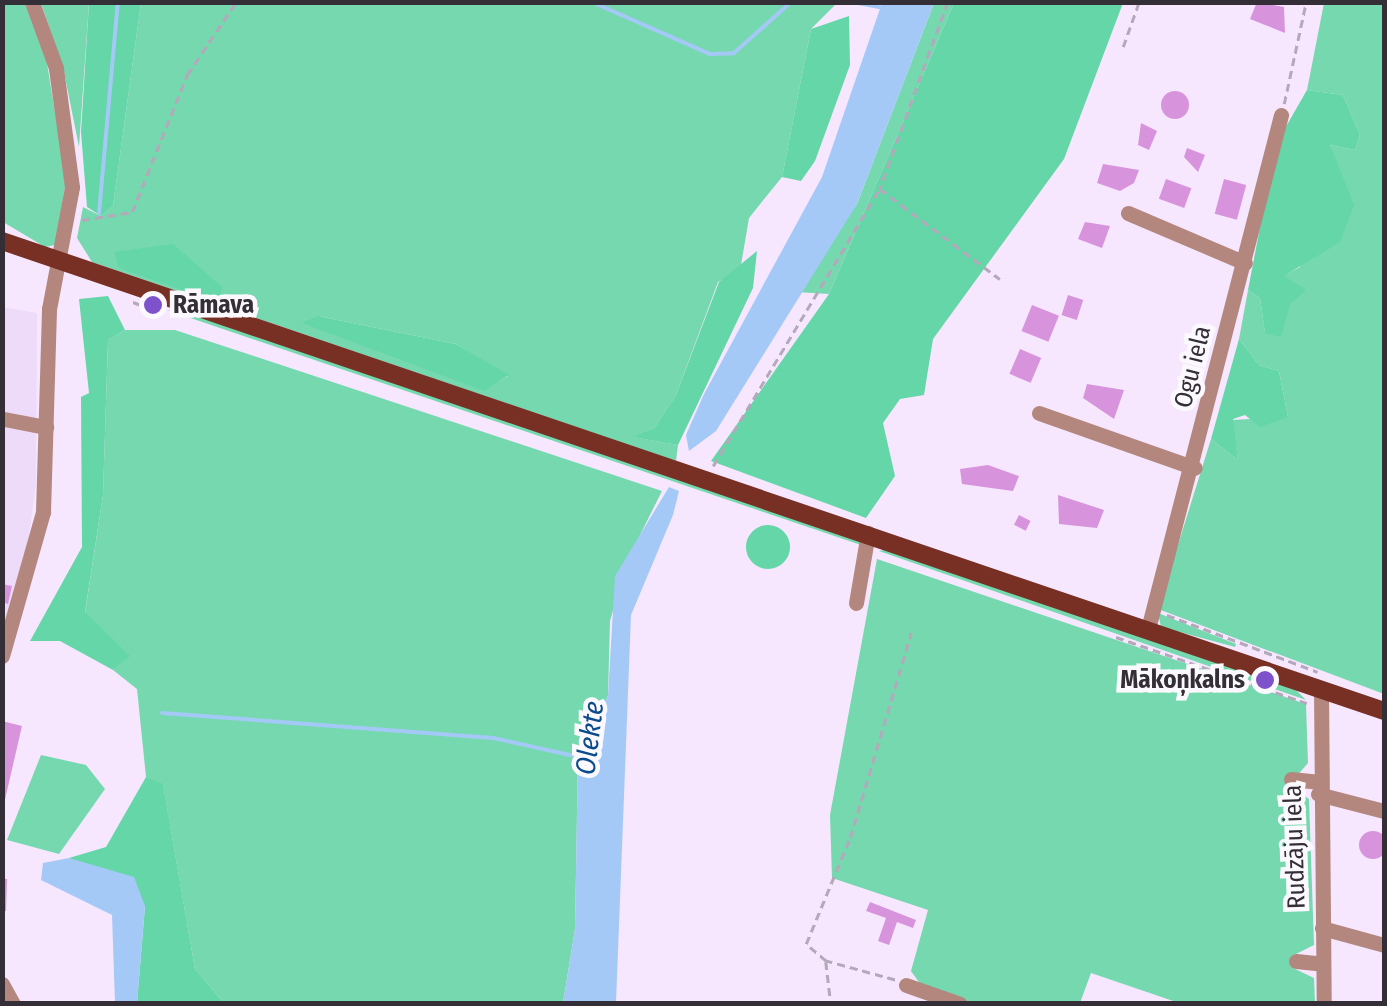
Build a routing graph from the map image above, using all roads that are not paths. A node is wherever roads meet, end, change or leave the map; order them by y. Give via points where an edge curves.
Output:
1 (32, 2) edge
2 (1281, 115) road end
3 (1128, 212) dead end
4 (2, 241) edge
5 (58, 260) junction
6 (1245, 263) junction
7 (1039, 413) dead end
8 (4, 419) edge
9 (46, 426) junction
10 (1194, 468) junction
11 (868, 533) junction
12 (856, 603) dead end
13 (9, 618) edge
14 (1148, 629) junction
15 (2, 656) edge
16 (1326, 684) junction
17 (1384, 711) edge
18 (1290, 779) dead end
19 (1318, 788) junction
20 (1384, 811) edge
21 (1322, 928) junction
22 (1384, 945) edge
23 (1296, 961) dead end
24 (1323, 964) junction
25 (2, 984) edge
26 (906, 985) road end
27 (14, 1004) edge
28 (960, 1004) edge
29 (1324, 1004) edge

1 - 5 street via 63,104 70,219
2 - 6 street, Ogu iela
3 - 6 street
4 - 5 main road
5 - 9 street
5 - 11 main road
6 - 10 street, Ogu iela
7 - 10 street
8 - 9 street
9 - 13 street via 34,568
10 - 14 street, Ogu iela
11 - 12 street
11 - 14 main road
13 - 15 street
14 - 16 main road
16 - 17 main road
16 - 19 street, Rudzāju iela
18 - 19 street
19 - 20 street
19 - 21 street, Rudzāju iela
21 - 22 street
21 - 24 street, Rudzāju iela
23 - 24 street
24 - 29 street, Rudzāju iela
25 - 27 street
26 - 28 street

